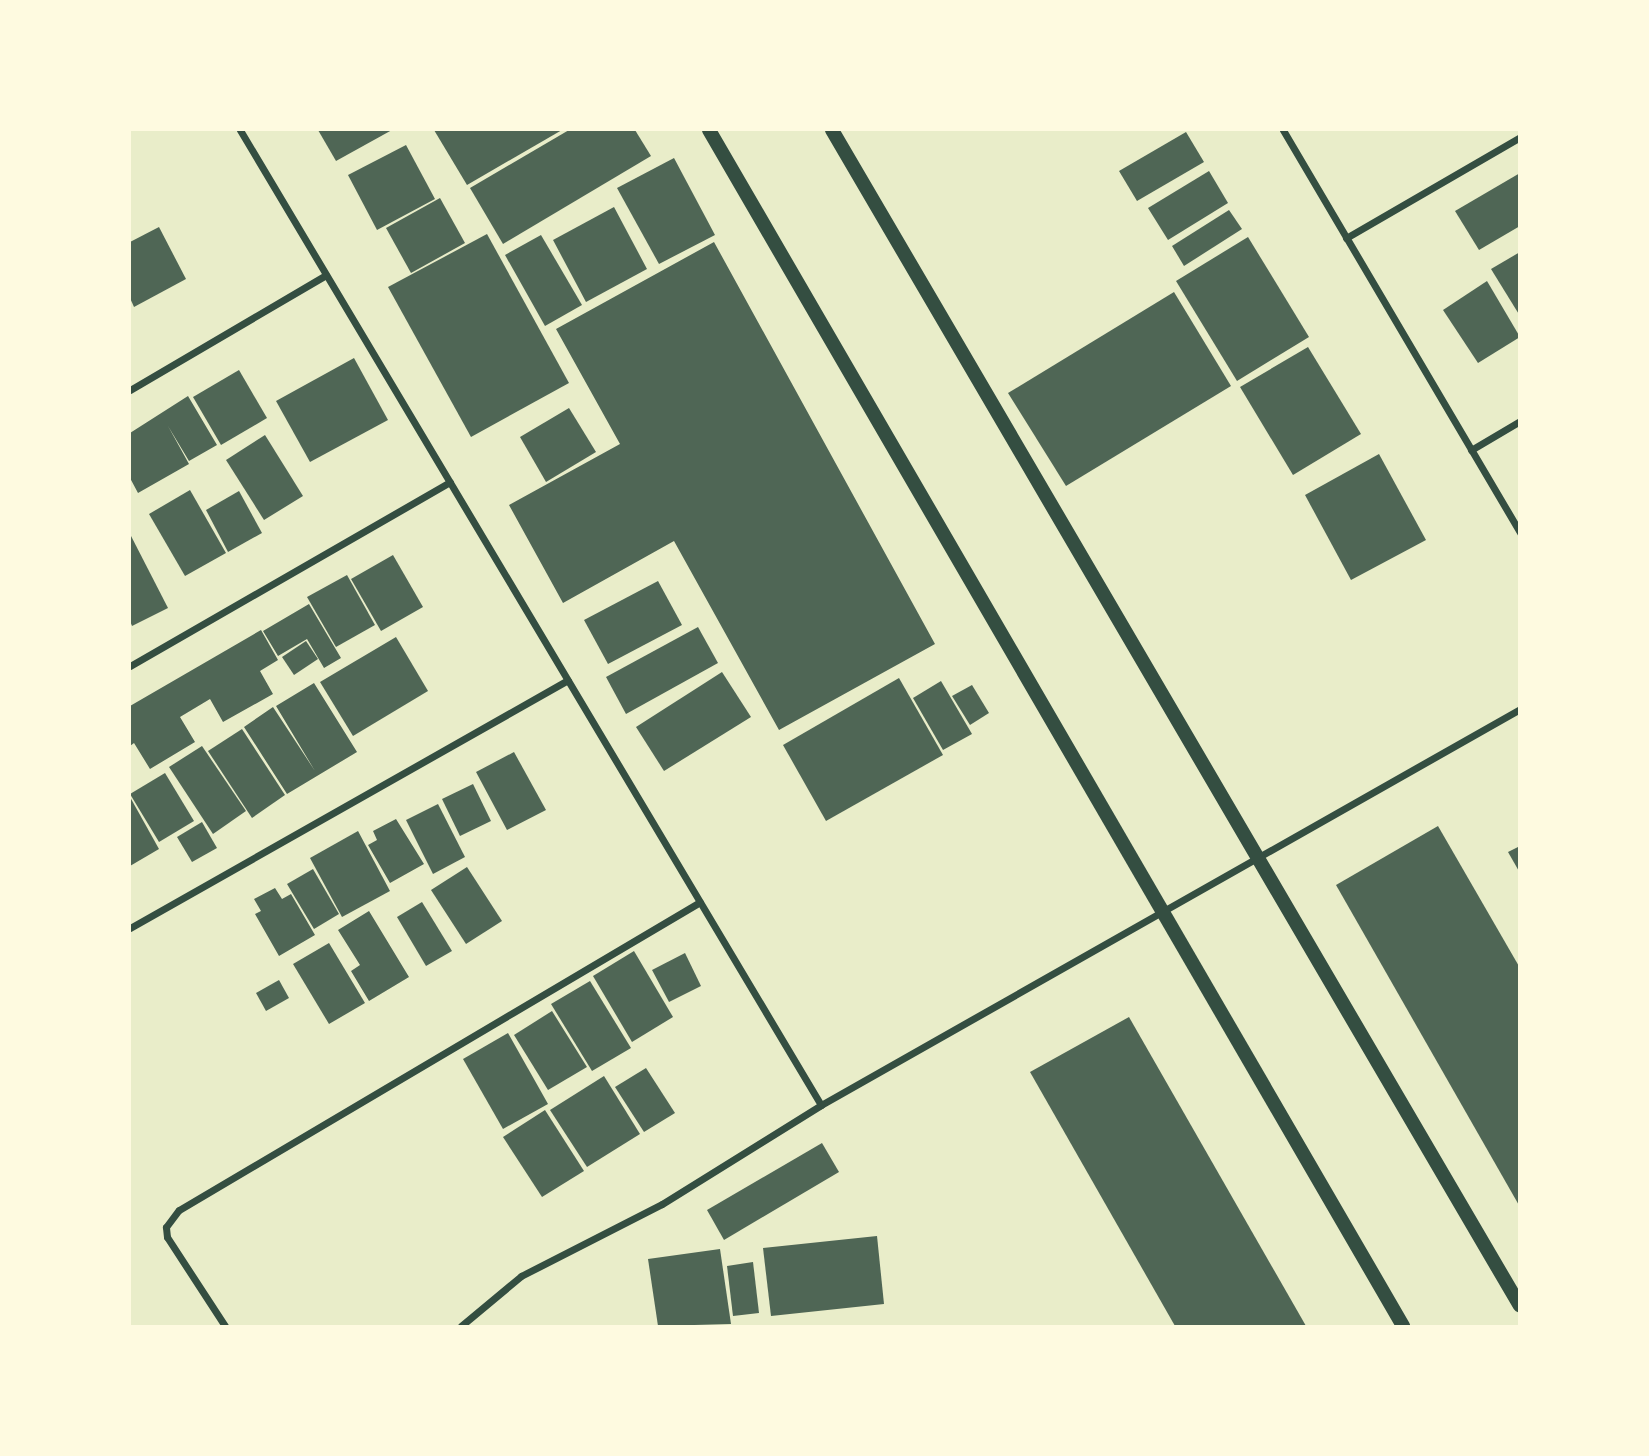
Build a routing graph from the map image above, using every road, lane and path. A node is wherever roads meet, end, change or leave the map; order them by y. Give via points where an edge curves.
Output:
1 (240, 130) edge
2 (709, 130) edge
3 (832, 130) edge
4 (1283, 130) edge
5 (1520, 137) edge
6 (1346, 238) junction
7 (326, 275) junction
8 (130, 390) edge
9 (1520, 421) edge
10 (1471, 450) junction
11 (450, 482) junction
12 (1520, 533) edge
13 (130, 666) edge
14 (568, 680) junction
15 (1520, 709) edge
16 (1258, 858) junction
17 (700, 902) junction
18 (1163, 912) junction
19 (130, 928) edge
20 (821, 1105) junction
21 (1520, 1306) edge
22 (225, 1326) edge
23 (461, 1326) edge
24 (1403, 1326) edge

1 - 7 street
2 - 18 main road
3 - 16 main road
4 - 6 street
5 - 6 street
6 - 10 street
7 - 8 street
7 - 11 street
9 - 10 street
10 - 12 street
11 - 13 street
11 - 14 street
14 - 17 street
14 - 19 street
15 - 16 street
16 - 18 street
16 - 21 main road
17 - 20 street
17 - 22 street via 179,1210 166,1227 171,1245
18 - 20 street
18 - 24 main road
20 - 23 street via 662,1204 522,1276

